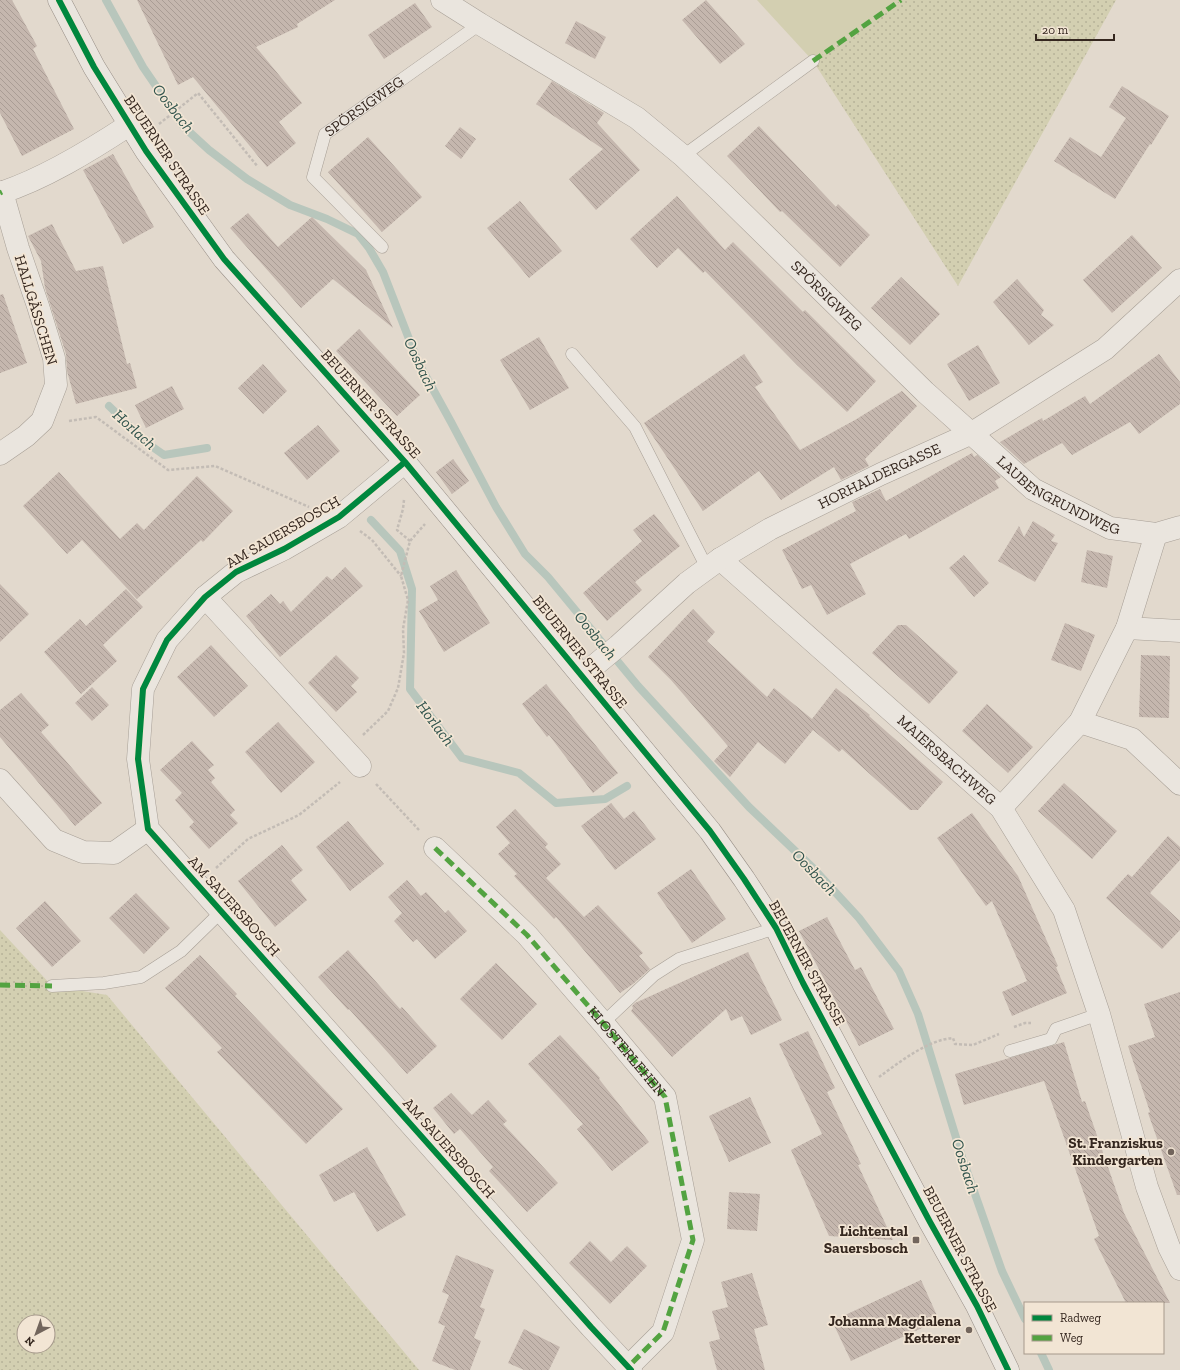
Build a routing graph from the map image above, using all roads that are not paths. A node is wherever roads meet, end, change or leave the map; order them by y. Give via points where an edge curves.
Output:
1 (59, 0) edge
2 (442, 0) edge
3 (480, 24) junction
4 (813, 61) dead end
5 (129, 125) junction
6 (683, 156) junction
7 (1, 192) edge
8 (382, 247) dead end
9 (1180, 280) edge
10 (572, 354) dead end
11 (972, 433) junction
12 (0, 454) edge
13 (405, 462) junction
14 (1180, 527) edge
15 (1156, 534) junction
16 (713, 564) junction
17 (205, 597) junction
18 (1127, 628) junction
19 (1180, 631) edge
20 (589, 670) junction
21 (1080, 722) junction
22 (353, 758) road end
23 (0, 780) edge
24 (1180, 784) edge
25 (1001, 808) junction
26 (148, 829) junction
27 (435, 848) road end
28 (222, 911) junction
29 (776, 928) junction
30 (52, 986) dead end
31 (1099, 1014) junction
32 (603, 1023) junction
33 (1010, 1051) dead end
34 (1180, 1269) edge
35 (630, 1368) edge
36 (1008, 1370) edge

1 - 5 street, BEUERNER STRASSE
2 - 3 street, SPÖRSIGWEG
3 - 6 street, SPÖRSIGWEG via 637,118
3 - 8 lane, SPÖRSIGWEG via 325,134 313,177
4 - 6 lane
5 - 7 street via 42,176
5 - 13 street, BEUERNER STRASSE via 224,259
6 - 11 street, SPÖRSIGWEG via 925,392
7 - 12 street, HALLGÄSSCHEN via 54,358 56,385 42,421
9 - 11 street, HORHALDERGASSE via 1105,349
10 - 16 lane via 635,427
11 - 15 street, LAUBENGRUNDWEG via 1033,489 1110,528
11 - 16 street, HORHALDERGASSE via 881,474 770,529
13 - 17 street, AM SAUERSBOSCH via 339,517 284,549 236,572
13 - 20 street, BEUERNER STRASSE via 522,602
14 - 15 street, LAUBENGRUNDWEG
15 - 18 street
16 - 20 street, HORHALDERGASSE via 687,582
16 - 25 street, MAIERSBACHWEG
17 - 22 street
17 - 26 street, AM SAUERSBOSCH via 167,640 143,689 138,759
18 - 19 street
18 - 21 street
20 - 29 street, BEUERNER STRASSE via 710,832
21 - 24 street via 1132,739
21 - 25 street
23 - 26 street via 54,840 82,852 114,853
25 - 31 street, MAIERSBACHWEG via 1064,910
26 - 28 street, AM SAUERSBOSCH
27 - 32 street, KLOSTERLEHEN via 527,935
28 - 30 lane via 181,951 141,977 104,983
28 - 35 street, AM SAUERSBOSCH
29 - 32 lane via 679,959 654,975
29 - 36 street, BEUERNER STRASSE via 930,1222 977,1306
31 - 33 lane via 1056,1029 1051,1039
31 - 34 street, MAIERSBACHWEG via 1147,1187
32 - 35 street, KLOSTERLEHEN via 665,1097 693,1240 663,1332

